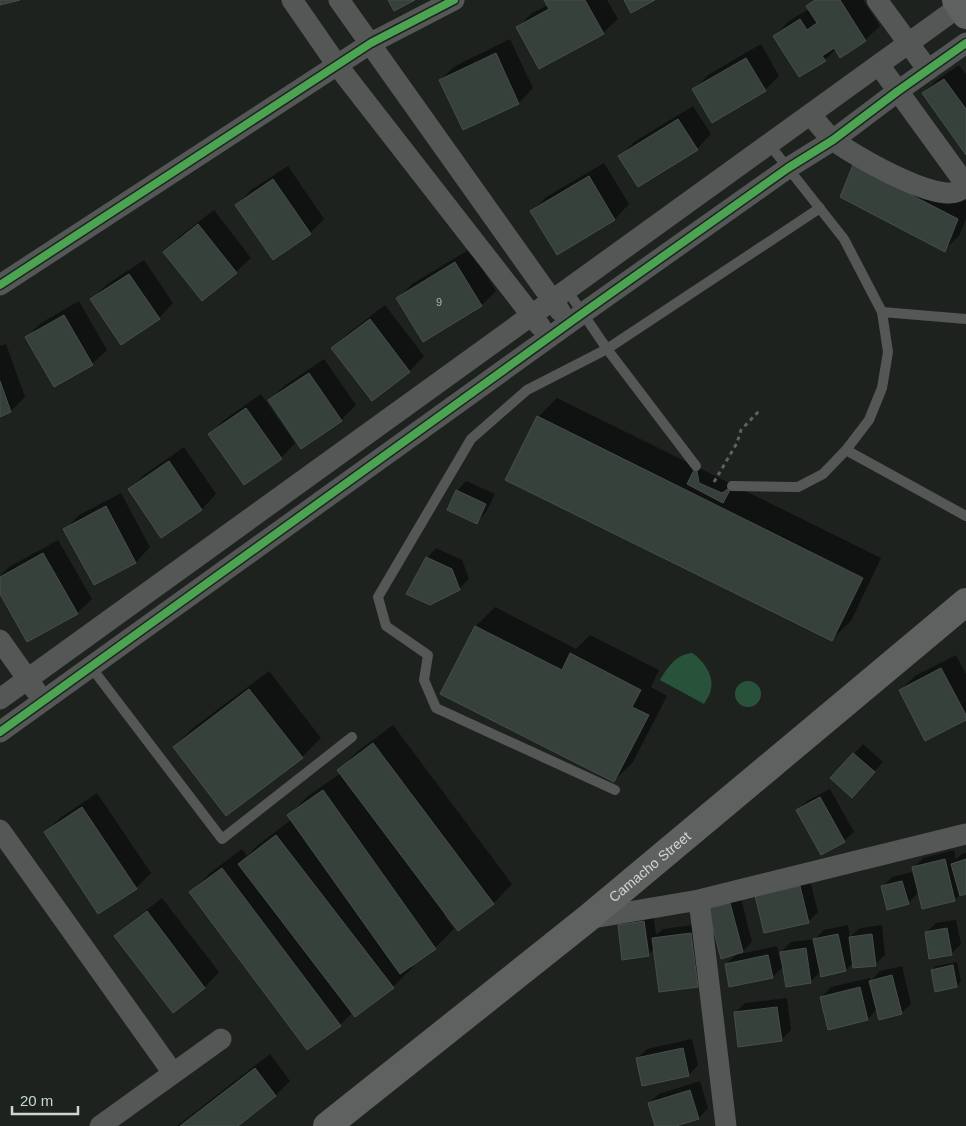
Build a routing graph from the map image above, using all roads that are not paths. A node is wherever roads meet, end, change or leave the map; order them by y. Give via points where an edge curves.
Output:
1 (292, 0) edge
2 (338, 0) edge
3 (454, 0) edge
4 (877, 0) edge
5 (961, 7) edge
6 (371, 43) junction
7 (966, 43) edge
8 (908, 44) junction
9 (337, 65) junction
10 (879, 65) junction
11 (928, 70) junction
12 (898, 91) junction
13 (810, 114) junction
14 (833, 140) junction
15 (769, 144) junction
16 (788, 168) junction
17 (820, 208) junction
18 (0, 285) edge
19 (560, 295) junction
20 (882, 312) junction
21 (532, 316) junction
22 (576, 318) junction
23 (966, 319) edge
24 (549, 339) junction
25 (607, 349) junction
26 (846, 450) junction
27 (696, 466) dead end
28 (732, 486) dead end
29 (966, 516) edge
30 (966, 602) edge
31 (0, 640) edge
32 (91, 667) junction
33 (27, 679) junction
34 (0, 699) edge
35 (43, 702) junction
36 (0, 732) edge
37 (352, 737) dead end
38 (615, 790) dead end
39 (0, 830) edge
40 (966, 834) edge
41 (699, 900) junction
42 (587, 919) junction
43 (221, 1039) dead end
44 (173, 1073) junction
45 (100, 1126) edge
46 (327, 1126) edge
47 (726, 1126) edge

1 - 9 street
2 - 6 street
3 - 6 street
4 - 8 street
5 - 8 street
6 - 9 street
6 - 19 street
7 - 11 street
8 - 10 street
8 - 11 street
9 - 18 street
9 - 21 street
10 - 12 street
10 - 13 street
11 - 12 street
12 - 14 street
12 - 14 street via 964,182 960,191 942,194 925,190
13 - 14 street
13 - 15 street
14 - 16 street
15 - 16 lane
15 - 19 street
16 - 17 lane
16 - 22 street
17 - 20 lane via 844,239
17 - 25 lane
19 - 21 street
19 - 22 street
20 - 23 lane
20 - 26 lane via 888,352 882,388 869,420
21 - 24 street
21 - 33 street
22 - 24 street
22 - 25 lane
24 - 32 street
25 - 27 lane
25 - 38 lane via 528,390 471,439 378,597 386,626 428,655 424,680 436,708
26 - 28 lane via 823,474 798,488
26 - 29 lane
30 - 42 main road, Camacho Street
31 - 33 street
32 - 35 street
32 - 37 lane via 222,838
33 - 34 street
33 - 35 street
35 - 36 street
39 - 44 street
40 - 41 street
41 - 42 street
41 - 47 street
42 - 46 main road, Camacho Street
43 - 44 street
44 - 45 street

